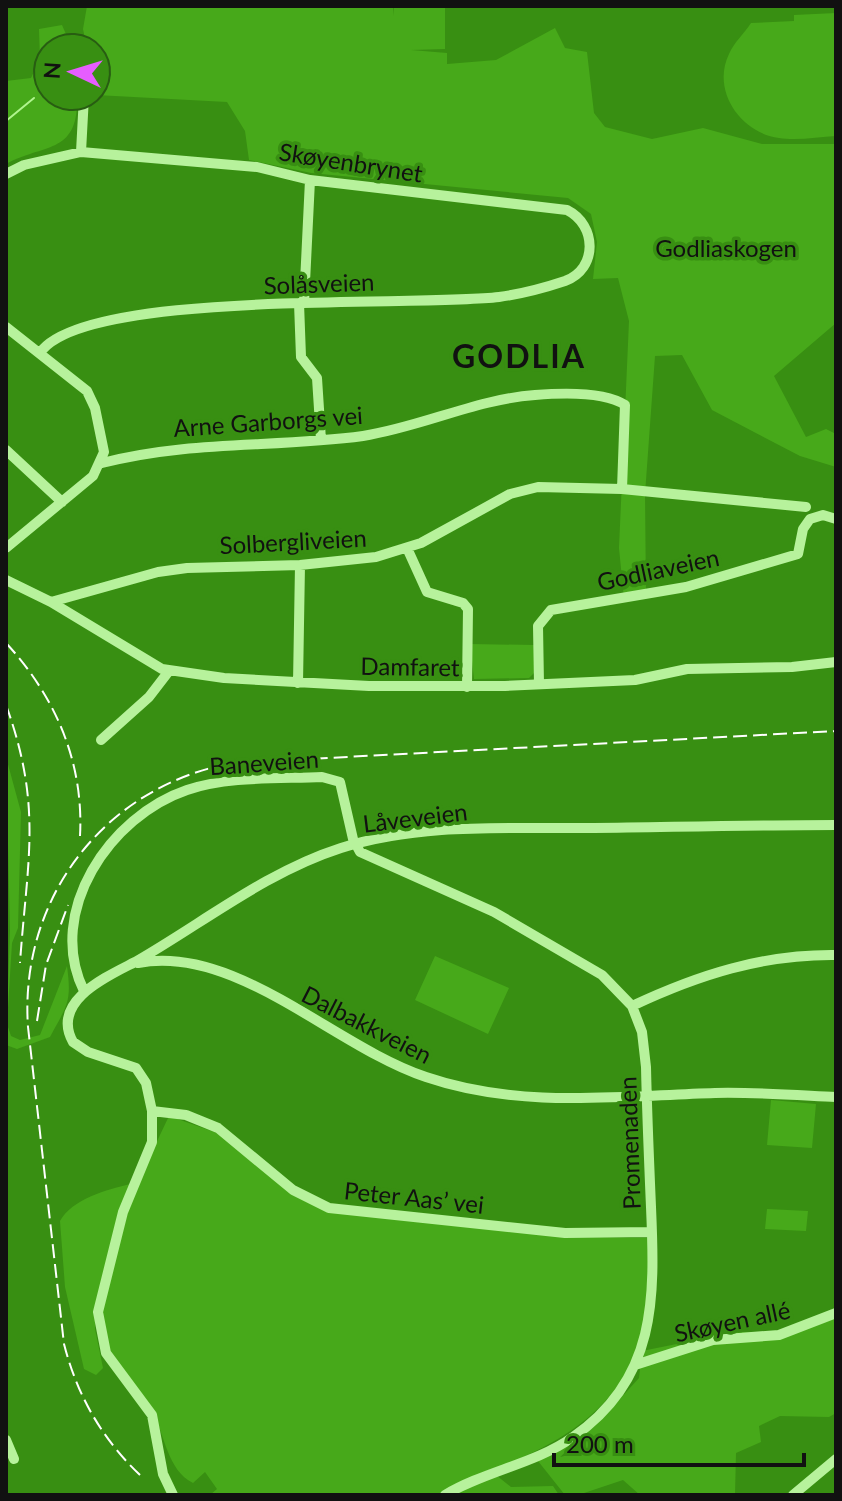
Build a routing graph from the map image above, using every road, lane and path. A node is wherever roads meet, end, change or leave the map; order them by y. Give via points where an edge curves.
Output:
1 (83, 112) edge
2 (81, 152) junction
3 (6, 174) edge
4 (310, 180) junction
5 (590, 248) joint
6 (301, 303) junction
7 (6, 327) edge
8 (40, 353) junction
9 (321, 440) junction
10 (6, 450) edge
11 (102, 463) junction
12 (622, 489) junction
13 (62, 502) junction
14 (806, 507) dead end
15 (836, 519) edge
16 (6, 548) edge
17 (407, 548) junction
18 (300, 565) junction
19 (6, 580) edge
20 (51, 602) junction
21 (836, 662) edge
22 (169, 671) junction
23 (298, 683) junction
24 (539, 684) junction
25 (467, 687) junction
26 (101, 740) dead end
27 (836, 825) edge
28 (355, 844) junction
29 (836, 955) edge
30 (129, 965) junction
31 (84, 991) junction
32 (632, 1006) junction
33 (647, 1096) junction
34 (836, 1097) edge
35 (152, 1111) junction
36 (652, 1232) junction
37 (836, 1313) edge
38 (635, 1365) junction
39 (6, 1440) edge
40 (14, 1459) dead end
41 (836, 1459) edge
42 (173, 1495) edge
43 (445, 1495) edge
44 (793, 1495) edge

1 - 2 street
2 - 3 street, Skøyenbrynet
2 - 4 street, Skøyenbrynet via 250,166
4 - 5 street, Skøyenbrynet via 567,210 587,229
4 - 6 street
5 - 6 street, Solåsveien via 573,278 502,296
6 - 8 street, Solåsveien via 187,309 117,320 54,338
6 - 9 street via 301,357 317,378
7 - 8 street
8 - 11 street via 90,395 103,441
9 - 11 street, Arne Garborgs vei via 206,444
9 - 12 street, Arne Garborgs vei via 392,430 532,395 598,398 625,405
10 - 13 street
11 - 13 street
12 - 14 street, Solbergliveien
12 - 17 street, Solbergliveien via 526,489
13 - 16 street
15 - 24 street, Godliaveien via 823,515 807,522 793,558 686,587 551,610 538,626
17 - 18 street, Solbergliveien via 376,557
17 - 25 street via 427,592 468,609
18 - 20 street, Solbergliveien via 172,570
18 - 23 street
19 - 20 street, Damfaret
20 - 22 street, Damfaret
21 - 24 street, Damfaret via 687,669 635,680
22 - 23 street, Damfaret
22 - 26 street via 149,697
23 - 25 street, Damfaret
24 - 25 street, Damfaret
27 - 28 street, Låveveien via 461,830
28 - 30 street, Låveveien via 284,872
28 - 31 street, Baneveien via 340,782 334,778 214,784 155,806 115,837 81,895 73,954
28 - 32 street, Promenaden via 364,855 521,927 602,975
29 - 32 street via 739,965
30 - 31 street, Låveveien
30 - 33 street, Dalbakkveien via 184,960 219,969 386,1061 463,1088 532,1098
31 - 35 street via 69,1020 73,1042 136,1068 146,1083
32 - 33 street, Promenaden via 642,1032
33 - 34 street, Dalbakkveien via 760,1092
33 - 36 street, Promenaden
35 - 36 street, Peter Aas’ vei via 186,1115 218,1128 293,1190 329,1208 565,1233
35 - 42 street via 152,1142 123,1212 98,1312 106,1353 152,1415 163,1474
36 - 38 street, Promenaden via 652,1304
37 - 38 street, Skøyen allé via 779,1335 713,1340
38 - 43 street, Promenaden via 611,1402 572,1438
39 - 40 street
41 - 44 street

